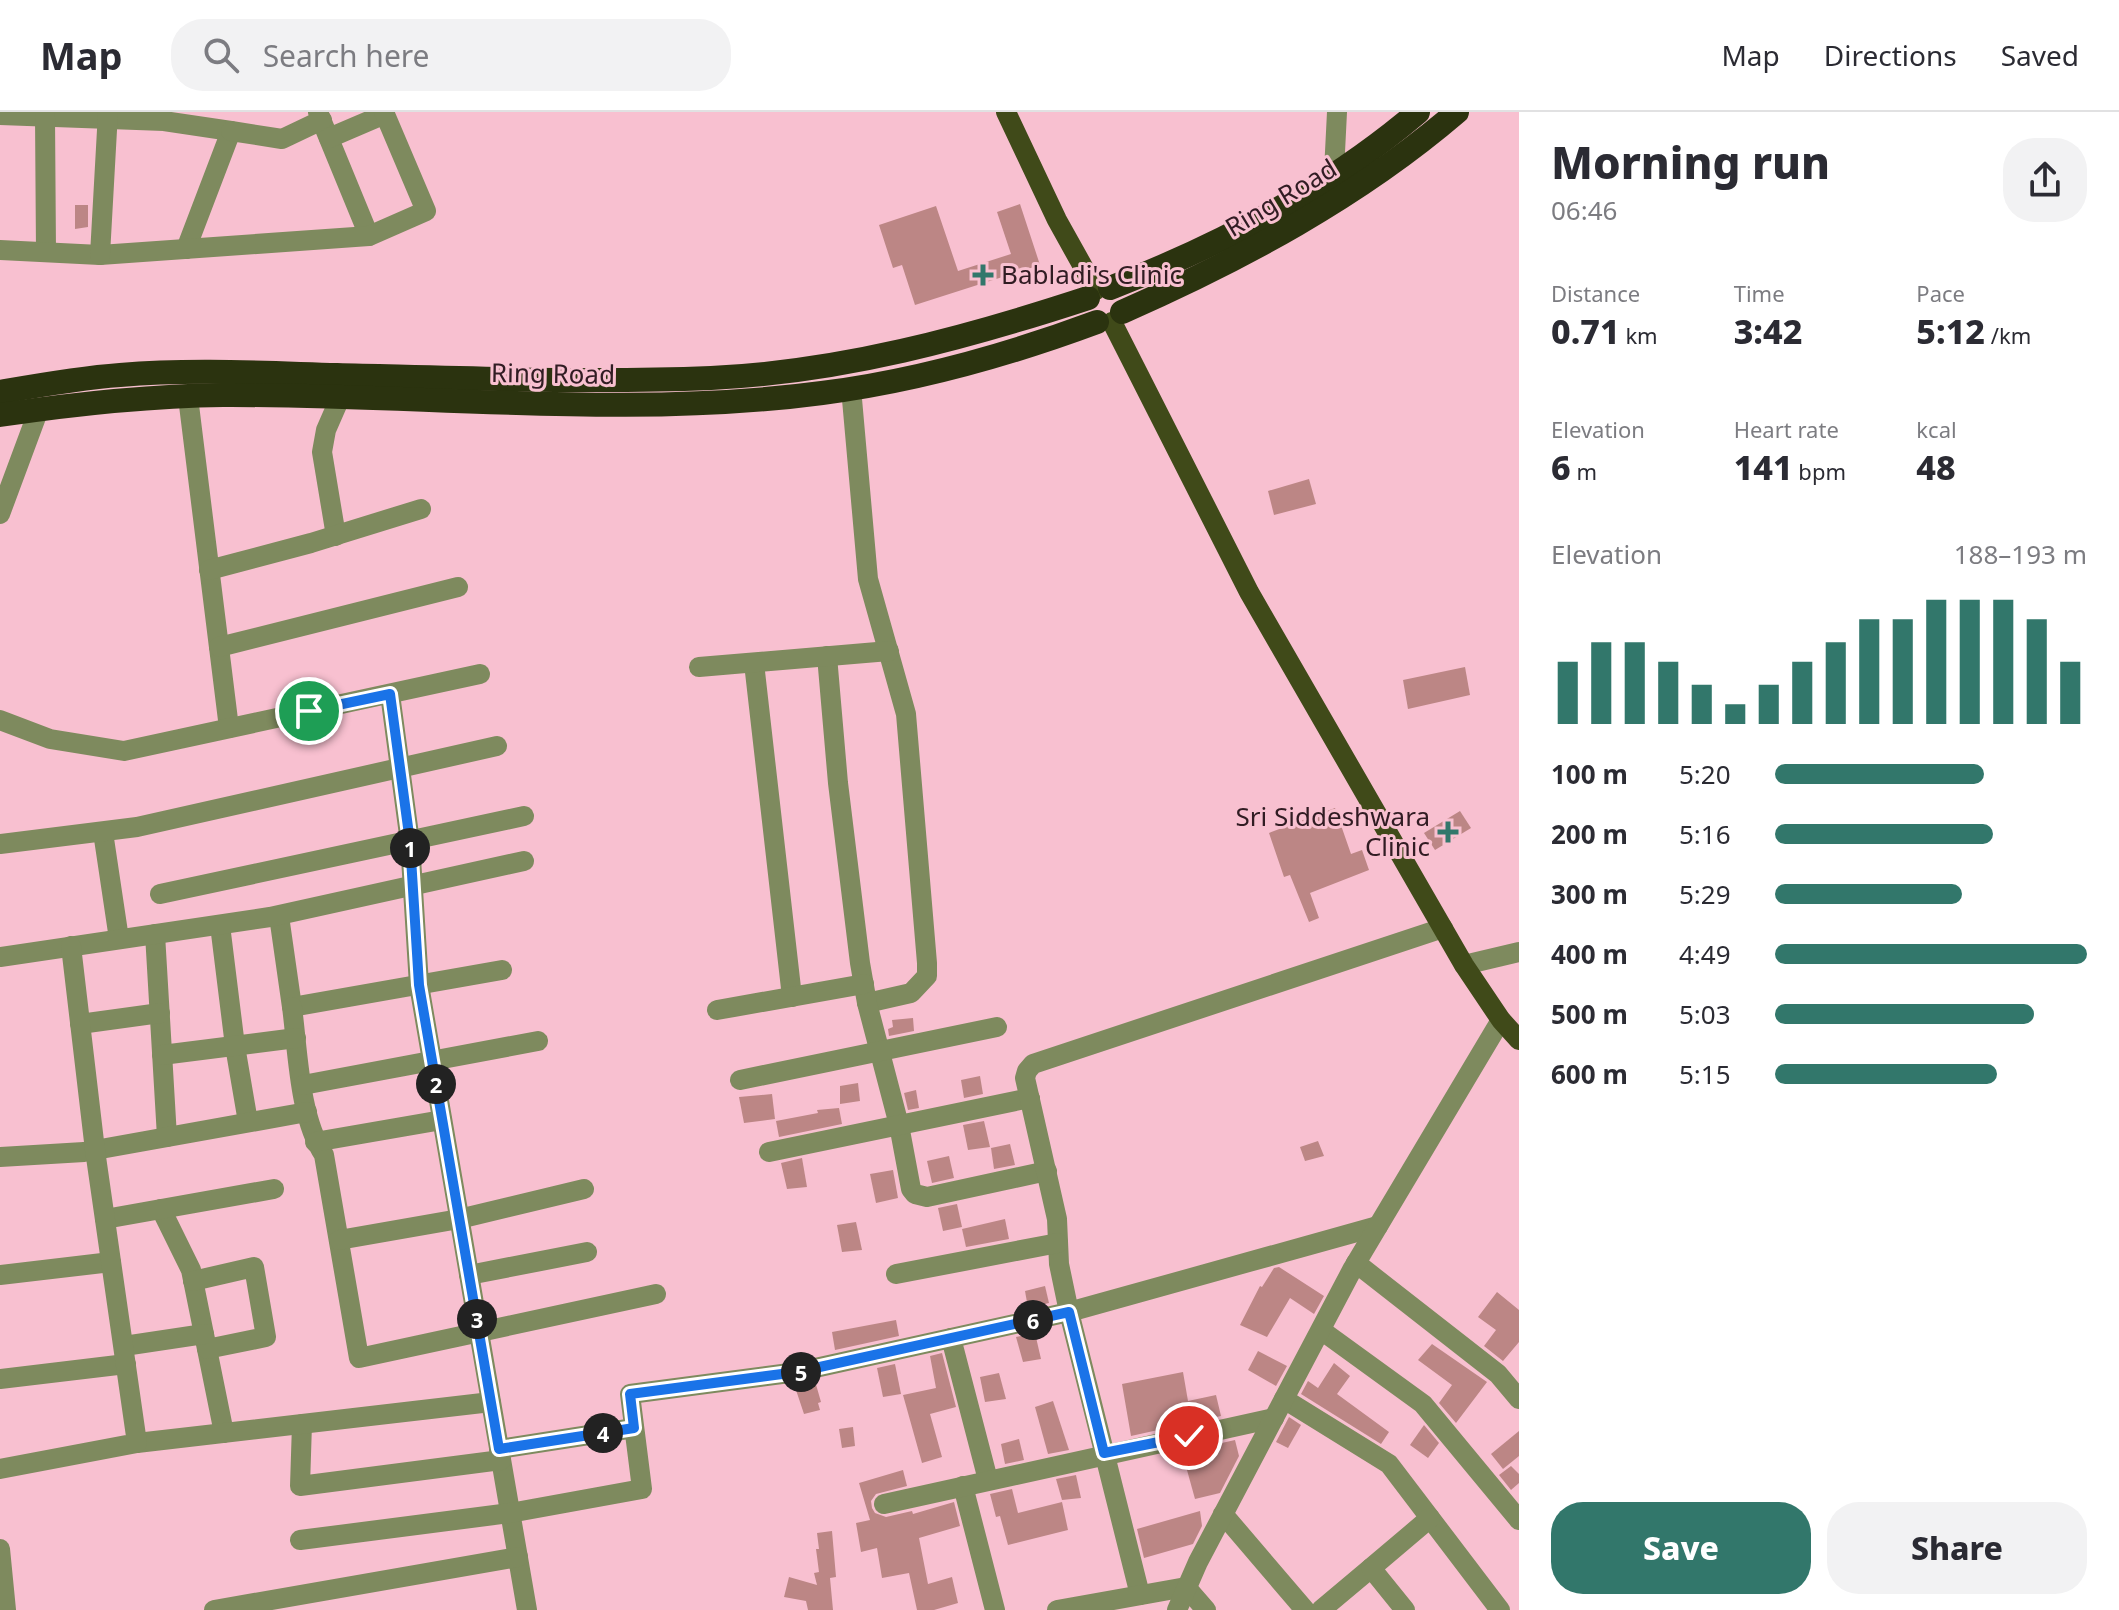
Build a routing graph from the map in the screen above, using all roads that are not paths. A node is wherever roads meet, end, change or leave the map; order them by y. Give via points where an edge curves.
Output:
1 (1006, 112) edge
2 (1337, 112) edge
3 (1418, 112) edge
4 (1457, 112) edge
5 (384, 113) edge
6 (11, 114) edge
7 (107, 115) edge
8 (45, 117) junction
9 (209, 120) edge
10 (323, 123) edge
11 (231, 131) junction
12 (1334, 172) junction
13 (369, 236) junction
14 (186, 249) junction
15 (0, 250) edge
16 (46, 252) junction
17 (100, 255) junction
18 (1098, 292) junction
19 (1110, 319) junction
20 (851, 388) junction
21 (0, 392) edge
22 (188, 397) junction
23 (340, 398) junction
24 (39, 409) junction
25 (0, 415) edge
26 (421, 509) dead end
27 (0, 514) edge
28 (336, 536) junction
29 (209, 570) junction
30 (458, 587) dead end
31 (219, 647) junction
32 (889, 651) junction
33 (827, 656) junction
34 (754, 663) junction
35 (699, 667) dead end
36 (480, 674) dead end
37 (390, 694) junction
38 (0, 720) edge
39 (229, 728) junction
40 (497, 746) dead end
41 (400, 768) junction
42 (524, 816) dead end
43 (103, 832) junction
44 (410, 842) junction
45 (0, 844) edge
46 (524, 861) dead end
47 (411, 886) junction
48 (160, 894) dead end
49 (279, 916) junction
50 (220, 925) junction
51 (1443, 928) junction
52 (155, 934) junction
53 (119, 939) junction
54 (71, 946) junction
55 (1519, 952) edge
56 (0, 957) edge
57 (1464, 965) junction
58 (502, 970) dead end
59 (419, 985) junction
60 (865, 993) junction
61 (792, 997) junction
62 (292, 1007) junction
63 (717, 1010) dead end
64 (160, 1013) junction
65 (1501, 1020) junction
66 (80, 1024) junction
67 (997, 1027) dead end
68 (296, 1038) junction
69 (1519, 1040) edge
70 (538, 1041) dead end
71 (235, 1046) junction
72 (880, 1052) junction
73 (162, 1055) junction
74 (432, 1061) junction
75 (740, 1080) dead end
76 (303, 1085) junction
77 (1030, 1098) junction
78 (307, 1112) junction
79 (442, 1120) junction
80 (248, 1122) junction
81 (899, 1125) junction
82 (167, 1137) junction
83 (315, 1142) junction
84 (95, 1150) junction
85 (769, 1152) dead end
86 (0, 1157) edge
87 (1047, 1171) junction
88 (274, 1189) dead end
89 (584, 1189) dead end
90 (161, 1209) junction
91 (105, 1219) junction
92 (459, 1219) junction
93 (1378, 1226) junction
94 (339, 1240) junction
95 (1058, 1243) junction
96 (587, 1252) dead end
97 (111, 1262) junction
98 (1356, 1263) junction
99 (896, 1274) dead end
100 (0, 1275) edge
101 (469, 1275) junction
102 (193, 1281) junction
103 (656, 1294) dead end
104 (1069, 1312) junction
105 (1321, 1330) junction
106 (479, 1334) junction
107 (951, 1338) junction
108 (205, 1342) junction
109 (125, 1355) junction
110 (0, 1379) edge
111 (1284, 1399) junction
112 (1519, 1399) edge
113 (491, 1402) junction
114 (1274, 1418) junction
115 (302, 1424) junction
116 (634, 1428) junction
117 (224, 1433) junction
118 (137, 1443) junction
119 (1104, 1453) junction
120 (500, 1454) junction
121 (0, 1469) edge
122 (988, 1480) junction
123 (963, 1486) junction
124 (884, 1504) dead end
125 (510, 1513) junction
126 (1223, 1514) junction
127 (1430, 1518) junction
128 (1519, 1520) edge
129 (300, 1540) dead end
130 (0, 1549) edge
131 (518, 1557) junction
132 (1371, 1568) junction
133 (1186, 1587) junction
134 (1140, 1595) junction
135 (1519, 1605) edge
136 (6, 1610) edge
137 (214, 1610) edge
138 (527, 1610) edge
139 (995, 1610) edge
140 (1057, 1610) edge
141 (1177, 1610) edge
142 (1206, 1610) edge
143 (1305, 1610) edge
144 (1321, 1610) edge
145 (1405, 1610) edge
146 (1500, 1610) edge
147 (1513, 1610) edge

1 - 18 main road
2 - 12 street
3 - 12 highway, Ring Road
4 - 19 highway, Ring Road via 1380,171 1253,250
5 - 10 street
5 - 13 street via 426,211
6 - 8 street
7 - 8 street
7 - 9 street
7 - 17 street
8 - 16 street
9 - 11 street
10 - 11 street via 282,139
10 - 13 street
11 - 14 street
12 - 18 highway, Ring Road via 1221,240
13 - 14 street
14 - 17 street
15 - 16 street
16 - 17 street
18 - 19 highway via 1089,314
18 - 19 highway via 1122,300
18 - 21 highway, Ring Road via 944,342 776,373 538,379 200,371 119,375
19 - 20 highway, Ring Road via 995,357
19 - 51 main road via 1249,592
20 - 23 highway, Ring Road via 738,401 624,404
20 - 32 street via 868,579
22 - 23 highway, Ring Road
22 - 24 highway, Ring Road
22 - 29 street
23 - 28 street via 322,452
24 - 25 highway, Ring Road
24 - 27 street
26 - 28 street
28 - 29 street
29 - 31 street
30 - 31 street
31 - 39 street
32 - 33 street
32 - 60 street via 906,714 927,976 911,993
33 - 34 street
33 - 60 street
34 - 35 street
34 - 61 street
36 - 37 street
37 - 39 street
37 - 41 street
38 - 39 street via 50,739 124,751
40 - 41 street
41 - 43 street
41 - 44 street
42 - 44 street
43 - 45 street
43 - 53 street
44 - 47 street
44 - 48 street
46 - 47 street
47 - 49 street
47 - 59 street
49 - 50 street
49 - 62 street
50 - 52 street
50 - 71 street
51 - 57 main road
51 - 77 street via 1033,1064 1025,1078
52 - 53 street
52 - 64 street
53 - 54 street
54 - 56 street
54 - 66 street
55 - 57 street
57 - 65 main road
58 - 59 street
59 - 62 street
59 - 74 street
60 - 61 street
60 - 72 street
61 - 63 street
62 - 68 street
64 - 66 street
64 - 73 street
65 - 69 main road
65 - 93 street
66 - 84 street
67 - 72 street
68 - 71 street
68 - 76 street
70 - 74 street
71 - 73 street
71 - 80 street
72 - 75 street
72 - 81 street
73 - 82 street
74 - 76 street
74 - 79 street
76 - 78 street
77 - 81 street
77 - 87 street
78 - 80 street
78 - 83 street
79 - 83 street
79 - 92 street
80 - 82 street
81 - 85 street
81 - 87 street via 911,1189 921,1197
82 - 84 street
83 - 94 street via 324,1155
84 - 86 street
84 - 91 street
87 - 95 street
88 - 90 street
89 - 92 street
90 - 91 street
90 - 102 street
91 - 97 street
92 - 94 street
92 - 101 street
93 - 98 street
93 - 104 street
94 - 106 street via 359,1358
95 - 99 street
95 - 104 street
96 - 101 street
97 - 100 street
97 - 109 street
98 - 105 street
98 - 112 street via 1498,1374
101 - 106 street
102 - 108 street
102 - 108 street via 254,1267 266,1337
103 - 106 street
104 - 107 street
104 - 119 street
105 - 111 street
105 - 128 street via 1423,1404
106 - 113 street
107 - 116 street via 797,1372 630,1394
107 - 122 street
108 - 109 street
108 - 117 street
109 - 110 street
109 - 118 street
111 - 114 street
111 - 127 street via 1389,1464
113 - 115 street
113 - 120 street
114 - 119 street
114 - 126 street
115 - 117 street
115 - 120 street via 300,1486
116 - 120 street
116 - 125 street via 642,1489
117 - 118 street
118 - 121 street
119 - 122 street
119 - 134 street
120 - 125 street
122 - 123 street
123 - 124 street
123 - 139 street
125 - 129 street
125 - 131 street
126 - 133 street
126 - 143 street
127 - 132 street
127 - 146 street
130 - 136 street
131 - 137 street
131 - 138 street
132 - 144 street
132 - 145 street
133 - 134 street
133 - 141 street
133 - 142 street
134 - 140 street
135 - 147 street

